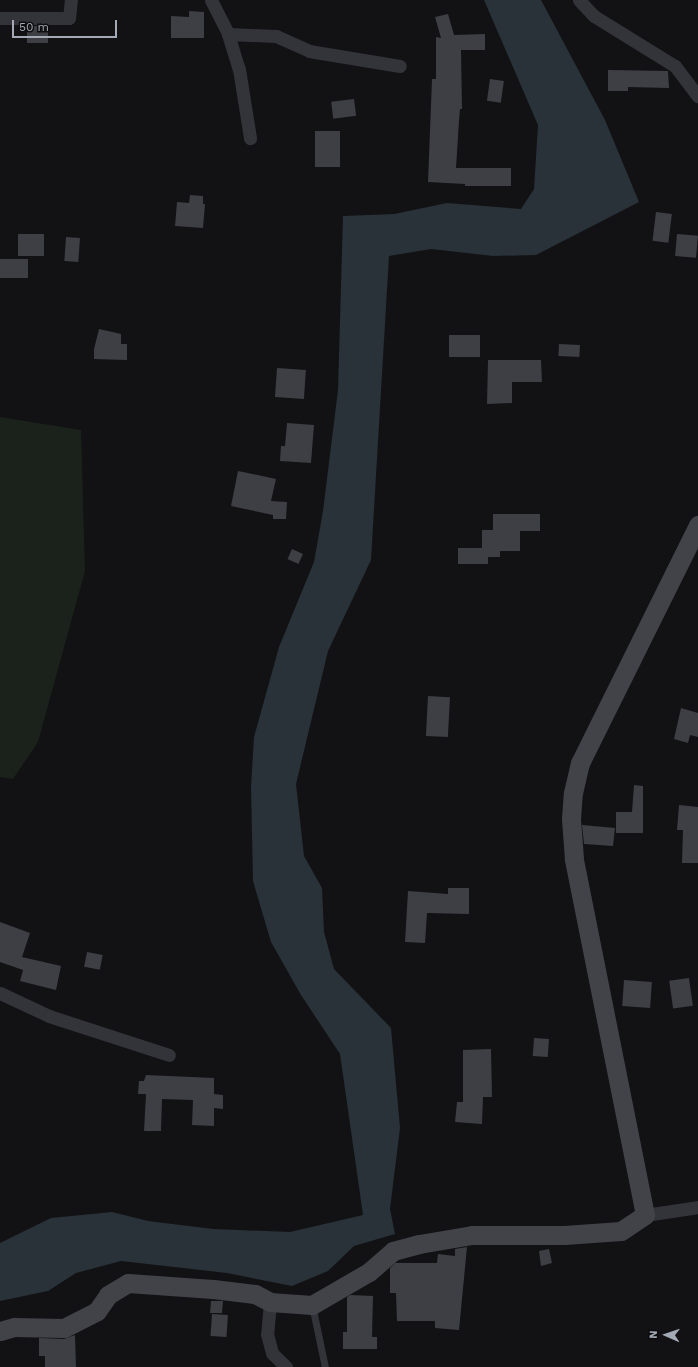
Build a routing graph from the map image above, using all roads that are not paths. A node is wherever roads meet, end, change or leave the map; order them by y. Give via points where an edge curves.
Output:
1 (71, 0) edge
2 (211, 0) edge
3 (579, 0) edge
4 (0, 18) edge
5 (228, 34) junction
6 (400, 66) dead end
7 (698, 96) edge
8 (250, 138) dead end
9 (698, 525) edge
10 (0, 993) edge
11 (169, 1055) dead end
12 (698, 1207) edge
13 (645, 1215) junction
14 (270, 1302) junction
15 (312, 1305) junction
16 (0, 1331) edge
17 (286, 1367) edge
18 (325, 1367) edge

1 - 4 street via 69,18
2 - 5 street
3 - 7 street via 594,16 675,66
5 - 6 street via 276,36 309,51
5 - 8 street via 239,69
9 - 13 main road via 580,763 572,806 574,859
10 - 11 street via 49,1016
12 - 13 street
13 - 15 main road via 622,1231 564,1235 472,1235 393,1251 369,1272
14 - 15 main road
14 - 16 main road via 256,1294 128,1283 108,1295 98,1311 64,1328 14,1327
14 - 17 street via 267,1334 272,1353
15 - 18 lane

